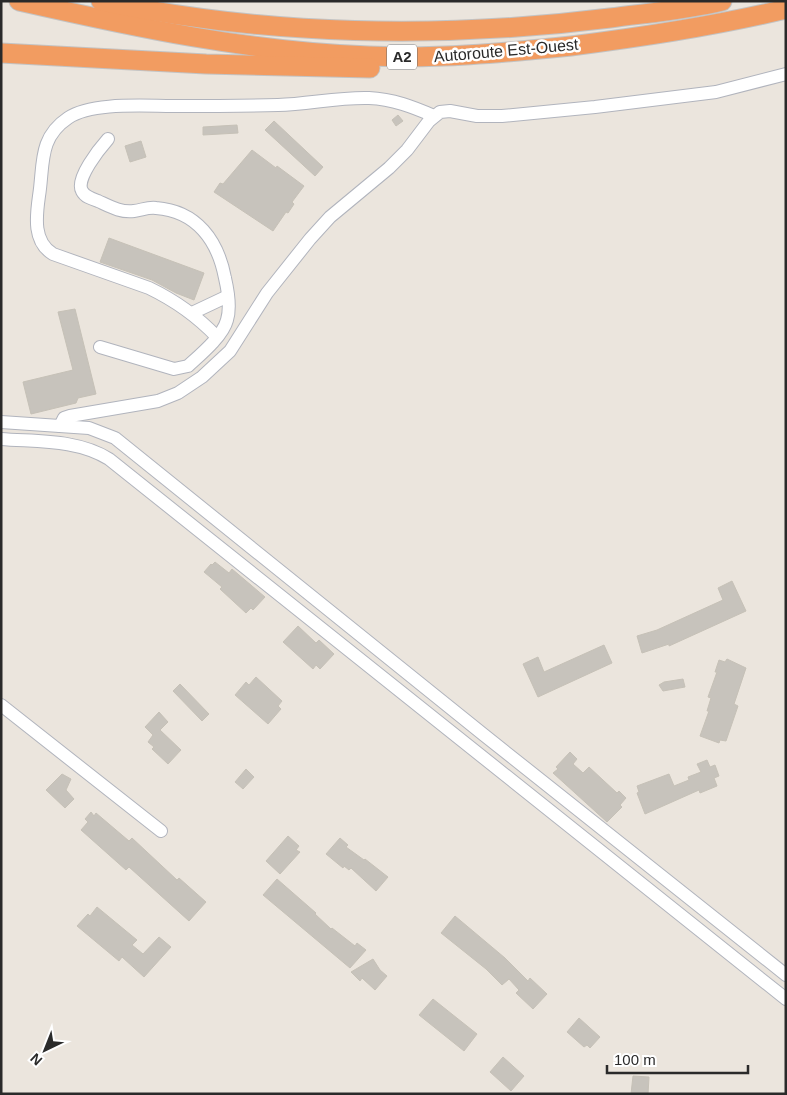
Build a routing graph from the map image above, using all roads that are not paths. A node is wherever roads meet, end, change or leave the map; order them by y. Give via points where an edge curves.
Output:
1 (18, 1) edge
2 (101, 1) edge
3 (722, 1) edge
4 (786, 9) edge
5 (1, 53) edge
6 (439, 57) junction
7 (786, 74) edge
8 (434, 116) junction
9 (108, 139) dead end
10 (228, 296) junction
11 (192, 313) junction
12 (217, 336) junction
13 (100, 347) dead end
14 (198, 356) junction
15 (202, 378) junction
16 (1, 422) edge
17 (60, 426) junction
18 (1, 438) edge
19 (1, 704) edge
20 (161, 831) dead end
21 (786, 975) edge
22 (786, 999) edge

1 - 6 highway, Autoroute Est-Ouest / A2 via 221,42 366,56
2 - 3 highway, Autoroute Est-Ouest / A2 via 218,21 353,30 532,26
4 - 6 highway, Autoroute Est-Ouest / A2 via 693,29 626,39 508,53
5 - 6 highway via 206,64 405,68
7 - 8 street via 716,92 669,98 502,116 450,111
8 - 11 street via 407,104 368,98 278,105 119,107 84,112 66,119 50,136 44,149 37,217 40,242 53,254 149,288
8 - 15 street via 389,168 310,238 267,293 230,351
9 - 10 street via 96,153 81,181 80,188 84,194 117,209 164,209 199,224 221,262
10 - 11 street
10 - 12 street via 227,320
11 - 12 street
12 - 14 street
13 - 14 street via 174,369 188,366
14 - 15 street
15 - 17 street via 158,401 70,416 64,418
16 - 17 street
17 - 21 street via 89,428 115,438
18 - 22 street via 77,446 108,459
19 - 20 street

